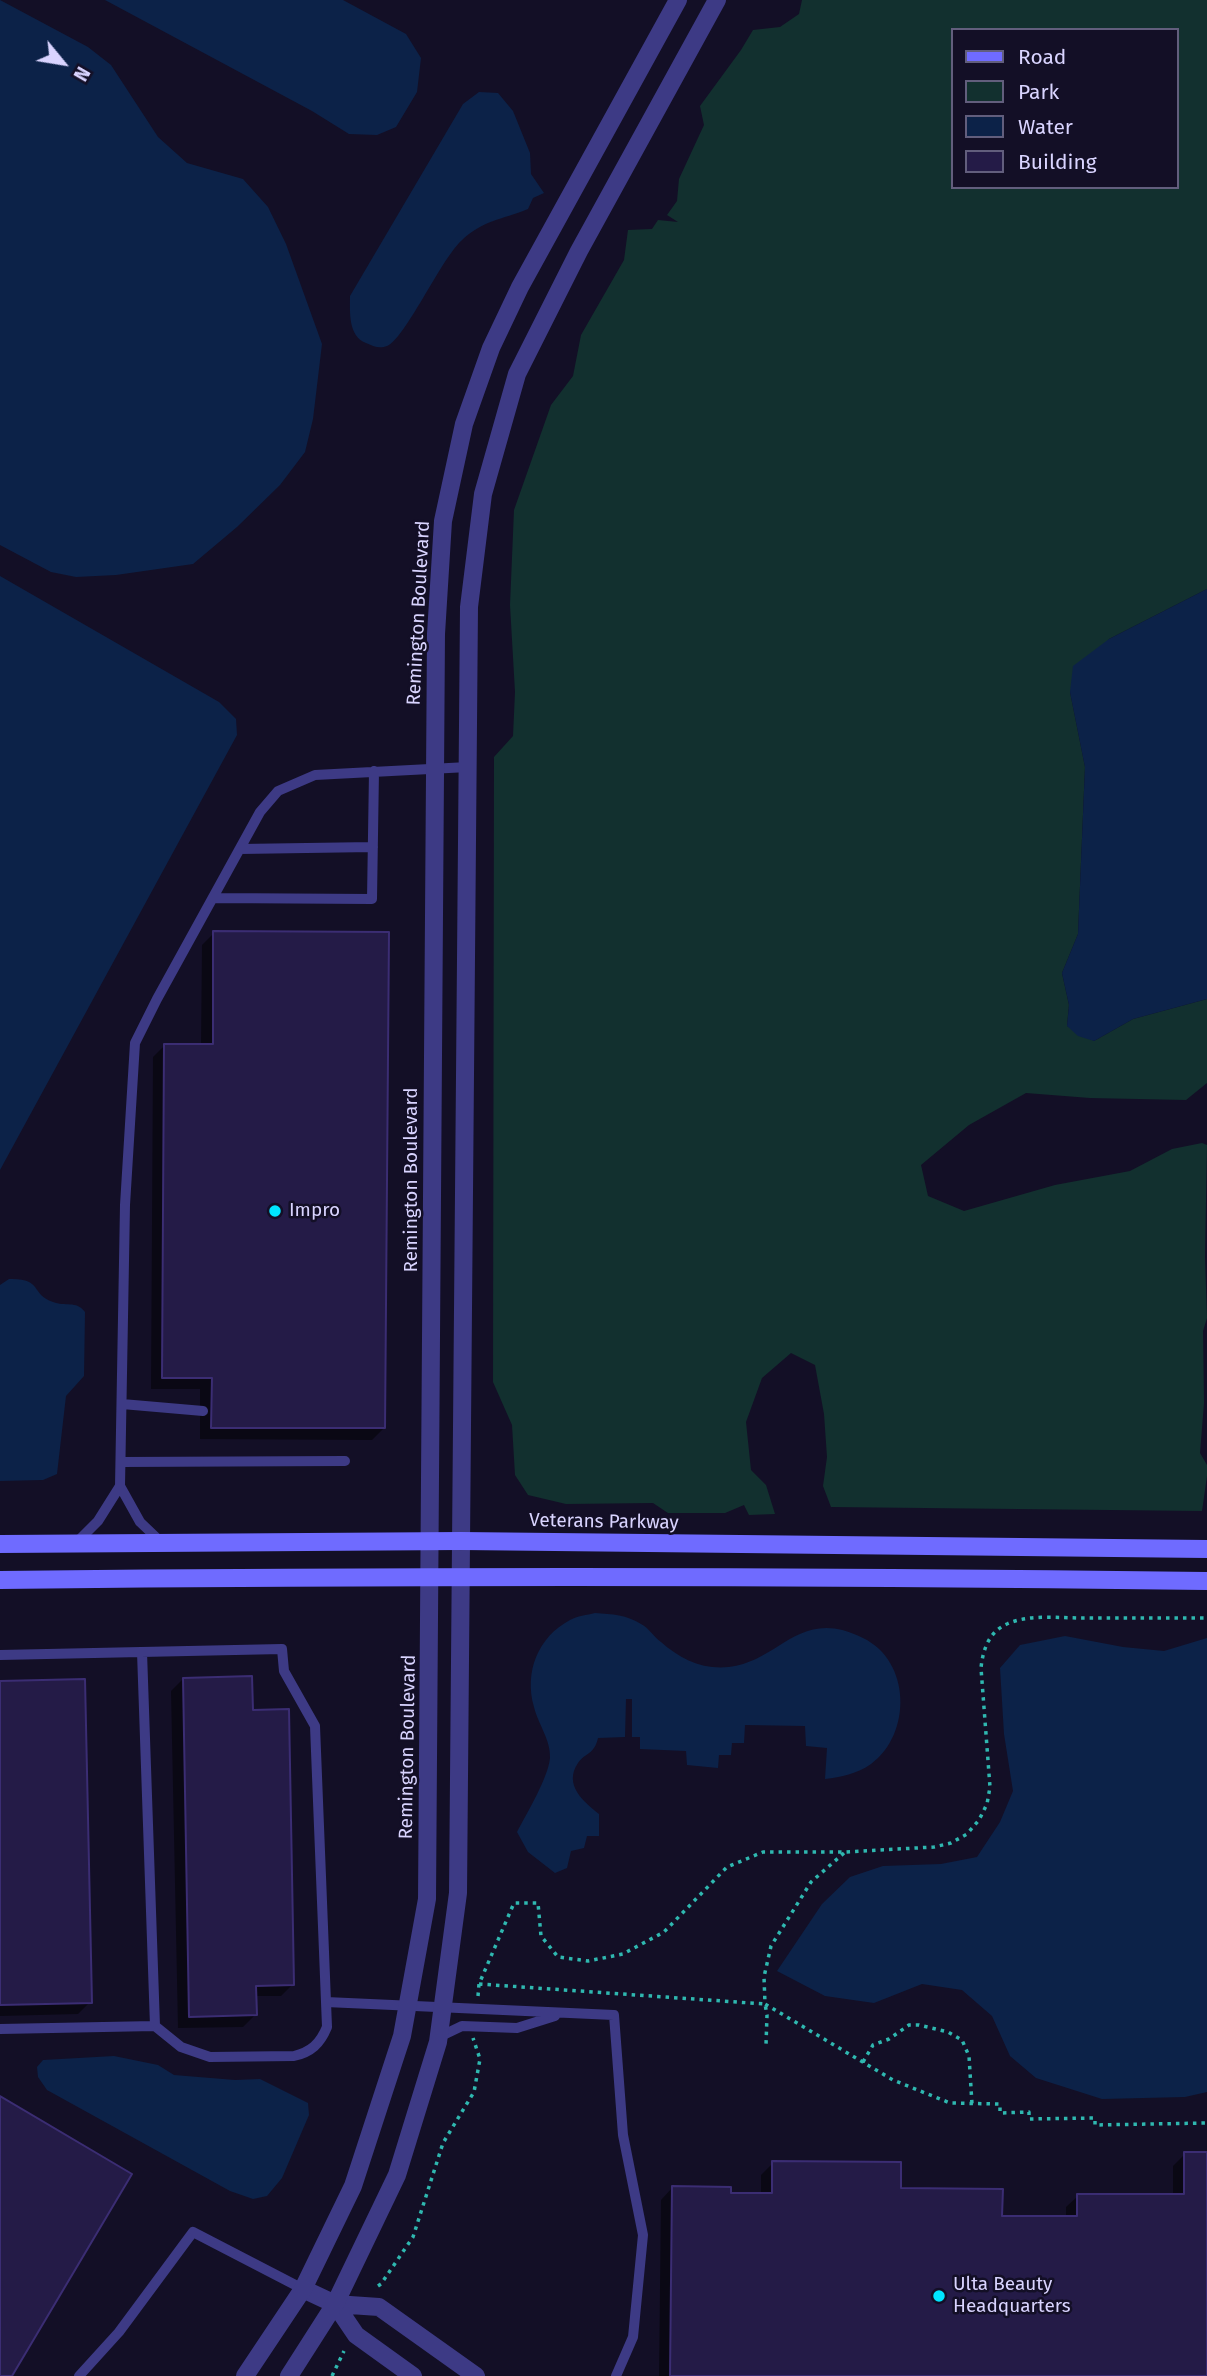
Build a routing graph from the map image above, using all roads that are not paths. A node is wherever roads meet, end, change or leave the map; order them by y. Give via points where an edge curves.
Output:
1 (678, 0) edge
2 (717, 0) edge
3 (435, 767) junction
4 (468, 767) junction
5 (374, 771) junction
6 (373, 848) junction
7 (240, 849) junction
8 (212, 898) junction
9 (122, 1404) junction
10 (203, 1411) dead end
11 (345, 1461) dead end
12 (121, 1462) junction
13 (121, 1486) junction
14 (431, 1541) junction
15 (461, 1541) junction
16 (162, 1543) junction
17 (75, 1544) junction
18 (0, 1545) edge
19 (1207, 1549) edge
20 (430, 1576) junction
21 (461, 1576) junction
22 (0, 1580) edge
23 (1207, 1581) edge
24 (142, 1652) junction
25 (0, 1655) edge
26 (326, 2002) junction
27 (407, 2006) junction
28 (443, 2007) junction
29 (565, 2013) junction
30 (155, 2026) junction
31 (0, 2029) edge
32 (439, 2037) junction
33 (303, 2288) junction
34 (335, 2304) junction
35 (79, 2376) edge
36 (245, 2376) edge
37 (289, 2376) edge
38 (413, 2376) edge
39 (475, 2376) edge
40 (616, 2376) edge

1 - 3 street, Remington Boulevard via 520,287 491,348 464,424 443,521
2 - 4 street via 517,374 481,507 469,607
3 - 4 lane
3 - 5 lane
3 - 14 street, Remington Boulevard
4 - 15 street
5 - 6 lane
5 - 7 lane via 315,775 278,791 260,812
6 - 7 lane
6 - 8 lane via 372,899
7 - 8 lane
8 - 9 lane via 135,1043 125,1205
9 - 10 lane
9 - 12 lane
11 - 12 lane
12 - 13 lane
13 - 16 lane via 140,1522
13 - 17 lane via 98,1521
14 - 15 main road, Veterans Parkway
14 - 16 main road, Veterans Parkway
14 - 20 street, Remington Boulevard
15 - 19 main road, Veterans Parkway
15 - 21 street
16 - 17 main road, Veterans Parkway
17 - 18 main road, Veterans Parkway
20 - 21 main road
20 - 22 main road
20 - 27 street, Remington Boulevard via 427,1899
21 - 23 main road
21 - 28 street via 458,1893
24 - 25 lane
24 - 26 lane via 282,1649 284,1671 316,1726
24 - 30 lane
26 - 27 lane
26 - 30 lane via 323,2038 294,2056 210,2057 181,2047
27 - 28 lane
27 - 33 street, Remington Boulevard via 402,2036 354,2186
28 - 29 lane
28 - 32 street
29 - 32 lane via 517,2028 462,2026
29 - 40 lane via 614,2015 623,2135 643,2235 633,2337
30 - 31 lane
32 - 34 street via 397,2175
33 - 34 street
33 - 35 lane via 193,2231 119,2332
33 - 36 street, Remington Boulevard
34 - 37 street
34 - 38 street via 356,2335
34 - 39 street via 379,2307

